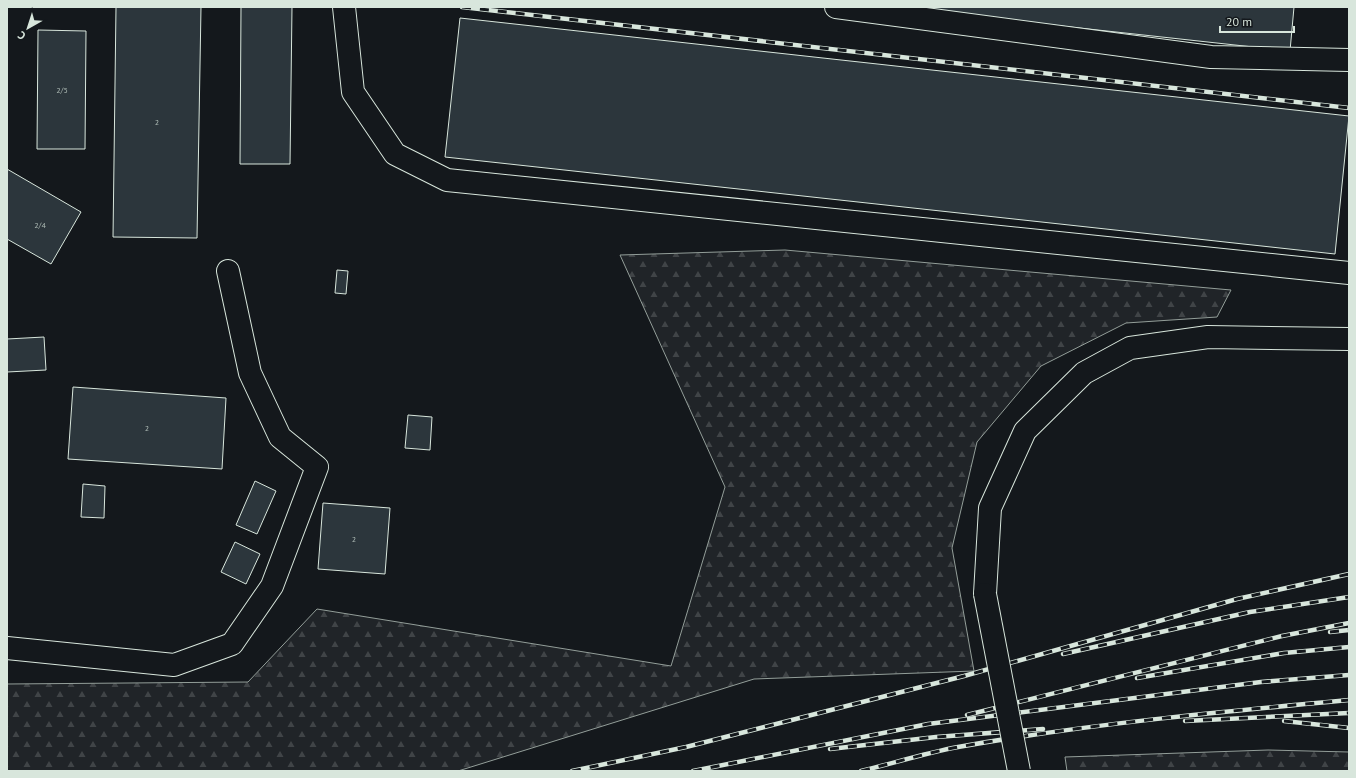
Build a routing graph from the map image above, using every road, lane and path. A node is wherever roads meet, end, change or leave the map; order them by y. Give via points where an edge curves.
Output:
1 (344, 7) edge
2 (836, 7) edge
3 (1349, 60) edge
4 (228, 271) dead end
5 (1349, 274) edge
6 (1349, 339) edge
7 (7, 648) edge
8 (1020, 771) edge

1 - 5 main road via 353,92 395,154 447,180
2 - 3 main road via 1211,57
4 - 7 main road via 250,373 280,437 317,467 272,586 232,644 174,664
6 - 8 main road, bridge via 1208,337 1130,348 1084,373 1025,431 990,508 985,594

